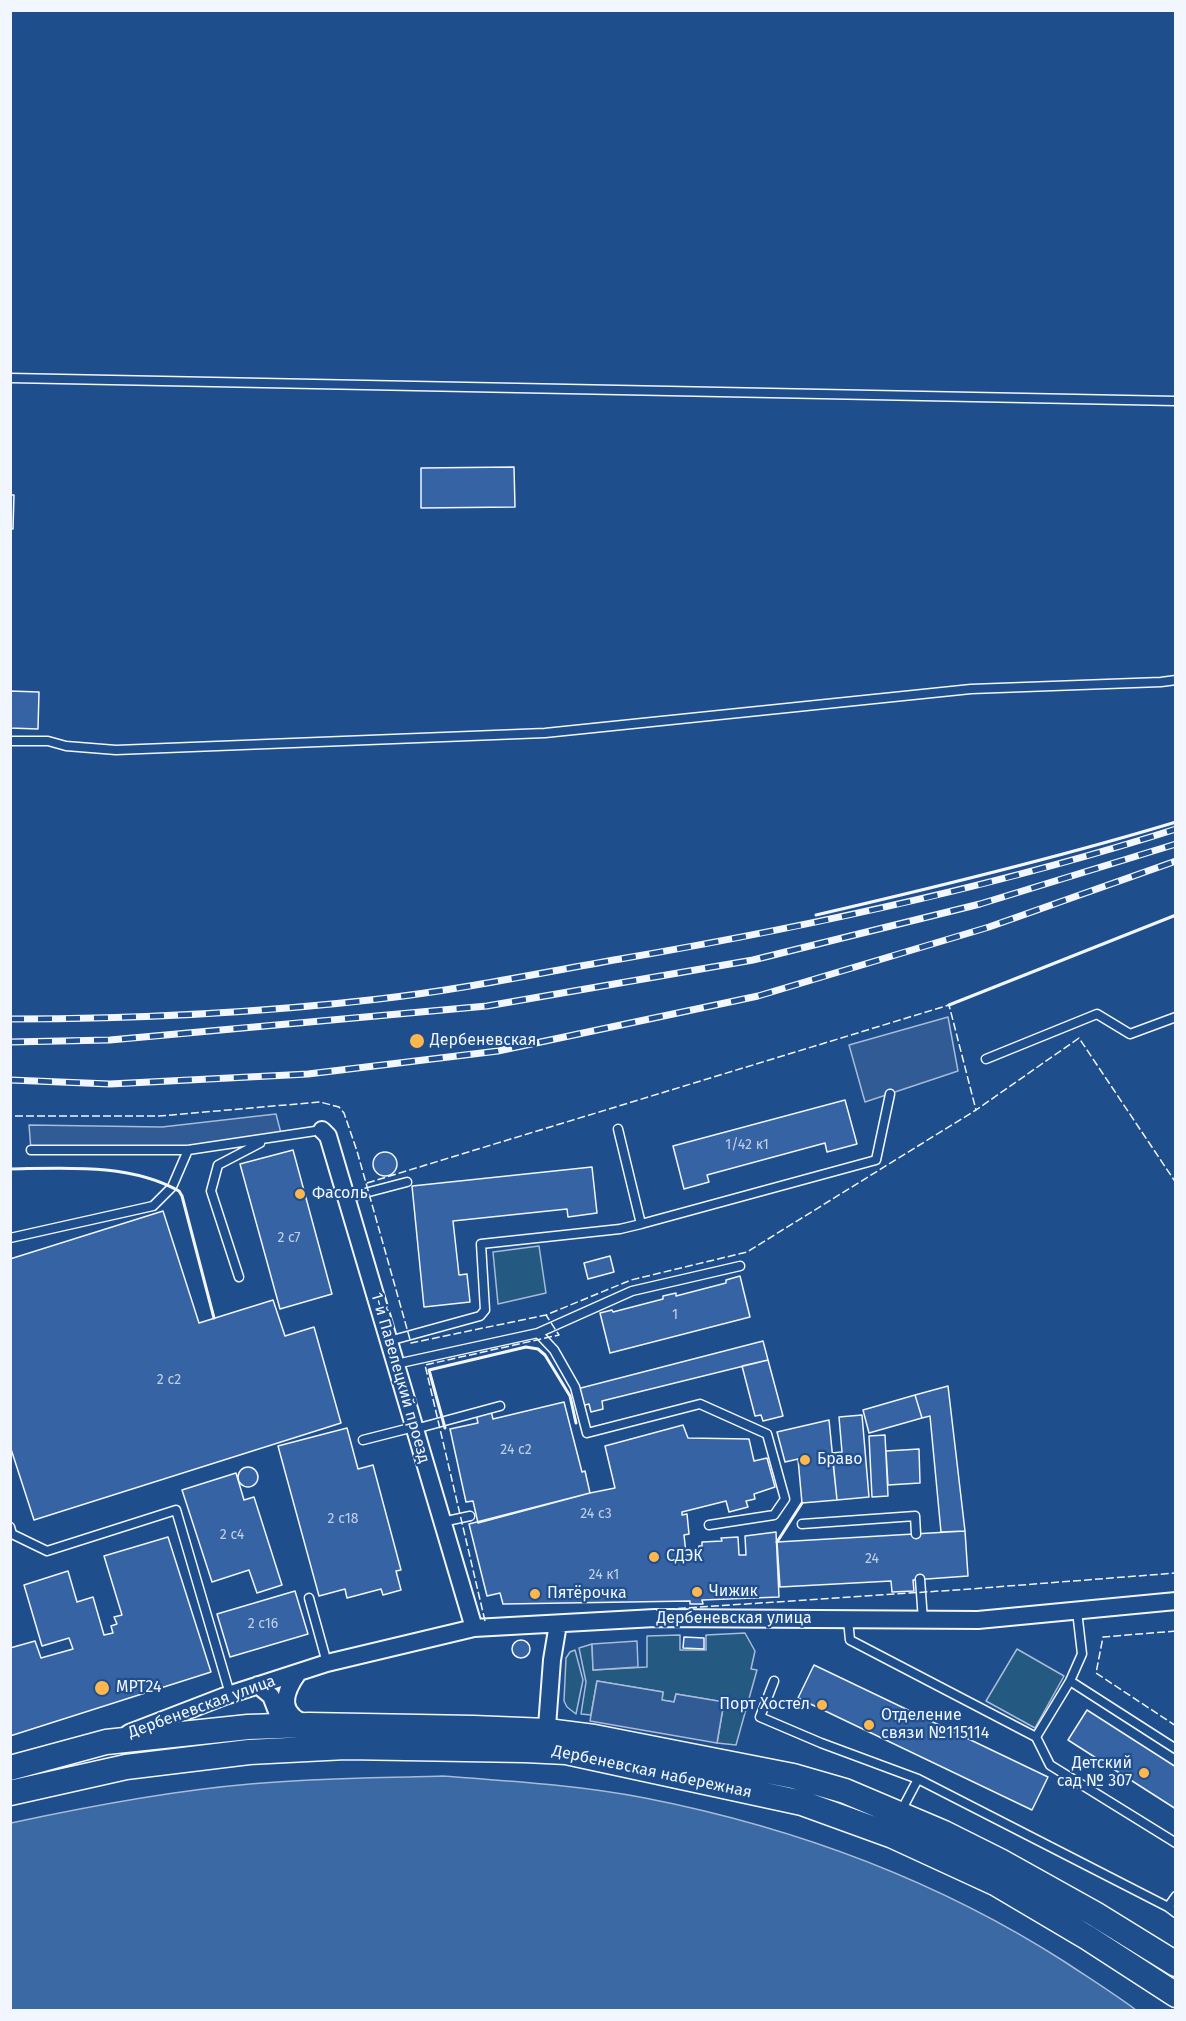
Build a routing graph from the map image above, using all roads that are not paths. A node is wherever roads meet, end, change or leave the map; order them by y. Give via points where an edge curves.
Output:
1 (10, 378) edge
2 (1176, 401) edge
3 (1176, 680) edge
4 (10, 741) edge
5 (1176, 1017) edge
6 (986, 1059) dead end
7 (890, 1094) dead end
8 (618, 1129) dead end
9 (322, 1130) joint
10 (267, 1139) junction
11 (31, 1150) dead end
12 (188, 1150) junction
13 (407, 1182) dead end
14 (346, 1198) junction
15 (640, 1224) junction
16 (10, 1238) edge
17 (740, 1266) dead end
18 (239, 1277) dead end
19 (538, 1333) junction
20 (390, 1341) junction
21 (396, 1364) junction
22 (500, 1406) dead end
23 (414, 1428) junction
24 (363, 1440) dead end
25 (470, 1516) dead end
26 (442, 1522) junction
27 (802, 1524) dead end
28 (709, 1525) dead end
29 (10, 1527) edge
30 (916, 1534) dead end
31 (920, 1579) dead end
32 (309, 1598) dead end
33 (1176, 1601) edge
34 (1077, 1611) junction
35 (848, 1620) junction
36 (923, 1621) junction
37 (558, 1624) junction
38 (474, 1628) junction
39 (327, 1663) junction
40 (298, 1672) junction
41 (1070, 1680) junction
42 (774, 1682) dead end
43 (258, 1685) junction
44 (230, 1694) junction
45 (286, 1702) junction
46 (309, 1725) junction
47 (282, 1726) junction
48 (1036, 1737) junction
49 (546, 1741) junction
50 (106, 1742) junction
51 (1176, 1749) edge
52 (249, 1752) junction
53 (10, 1768) edge
54 (918, 1779) junction
55 (10, 1792) edge
56 (900, 1814) junction
57 (1176, 1843) edge
58 (1176, 1896) edge
59 (1168, 1907) junction
60 (1176, 1913) edge
61 (1176, 1964) edge
62 (1176, 1995) edge

1 - 2 lane
3 - 4 lane via 971,689 544,733 117,750 48,741
5 - 6 lane via 1130,1034 1097,1014
7 - 15 lane via 876,1160
8 - 15 lane
9 - 10 lane
9 - 14 street, 1-й Павелецкий проезд via 328,1136
10 - 12 lane
10 - 18 lane via 218,1165 211,1191
11 - 12 lane
12 - 16 lane via 172,1187 153,1206
13 - 14 lane
14 - 20 street, 1-й Павелецкий проезд
15 - 20 lane via 482,1244 485,1310 480,1316
17 - 19 lane via 632,1291
19 - 21 lane
19 - 28 lane via 554,1350 575,1387 587,1433 700,1404 767,1434 786,1499 774,1515
20 - 21 street, 1-й Павелецкий проезд
21 - 23 street, 1-й Павелецкий проезд
22 - 23 lane
23 - 24 lane
23 - 26 street, 1-й Павелецкий проезд
25 - 26 lane
26 - 38 street, 1-й Павелецкий проезд
27 - 30 lane via 915,1516
29 - 44 lane via 12,1534 47,1551 176,1509
31 - 36 lane
32 - 39 lane
33 - 34 street, Дербеневская улица
34 - 36 street, Дербеневская улица
34 - 41 lane via 1082,1654
35 - 36 street, Дербеневская улица
35 - 37 street, Дербеневская улица via 655,1618
35 - 48 lane via 850,1640
37 - 38 street, Дербеневская улица
37 - 49 street
38 - 39 street, Дербеневская улица
39 - 40 street, Дербеневская улица
40 - 43 street, Дербеневская улица
40 - 45 street, Дербеневская улица via 286,1691
41 - 48 lane
41 - 51 lane
42 - 54 lane via 760,1717
43 - 44 street, Дербеневская улица
43 - 47 street via 271,1696
44 - 50 street, Дербеневская улица
45 - 46 street, Дербеневская улица via 298,1721
45 - 47 street
46 - 47 main road, Дербеневская набережная
46 - 49 main road, Дербеневская набережная via 408,1726
47 - 50 main road, Дербеневская набережная
47 - 52 street via 265,1745
48 - 57 lane via 1050,1765
49 - 52 main road, Дербеневская набережная
49 - 56 main road, Дербеневская набережная via 594,1737 793,1776 845,1791
49 - 62 main road, Дербеневская набережная via 577,1755 802,1803 893,1836 995,1883
50 - 53 main road, Дербеневская набережная
52 - 55 main road, Дербеневская набережная via 126,1767
54 - 56 lane
54 - 59 lane
56 - 61 main road, Дербеневская набережная via 1046,1885
58 - 59 lane
59 - 60 lane

